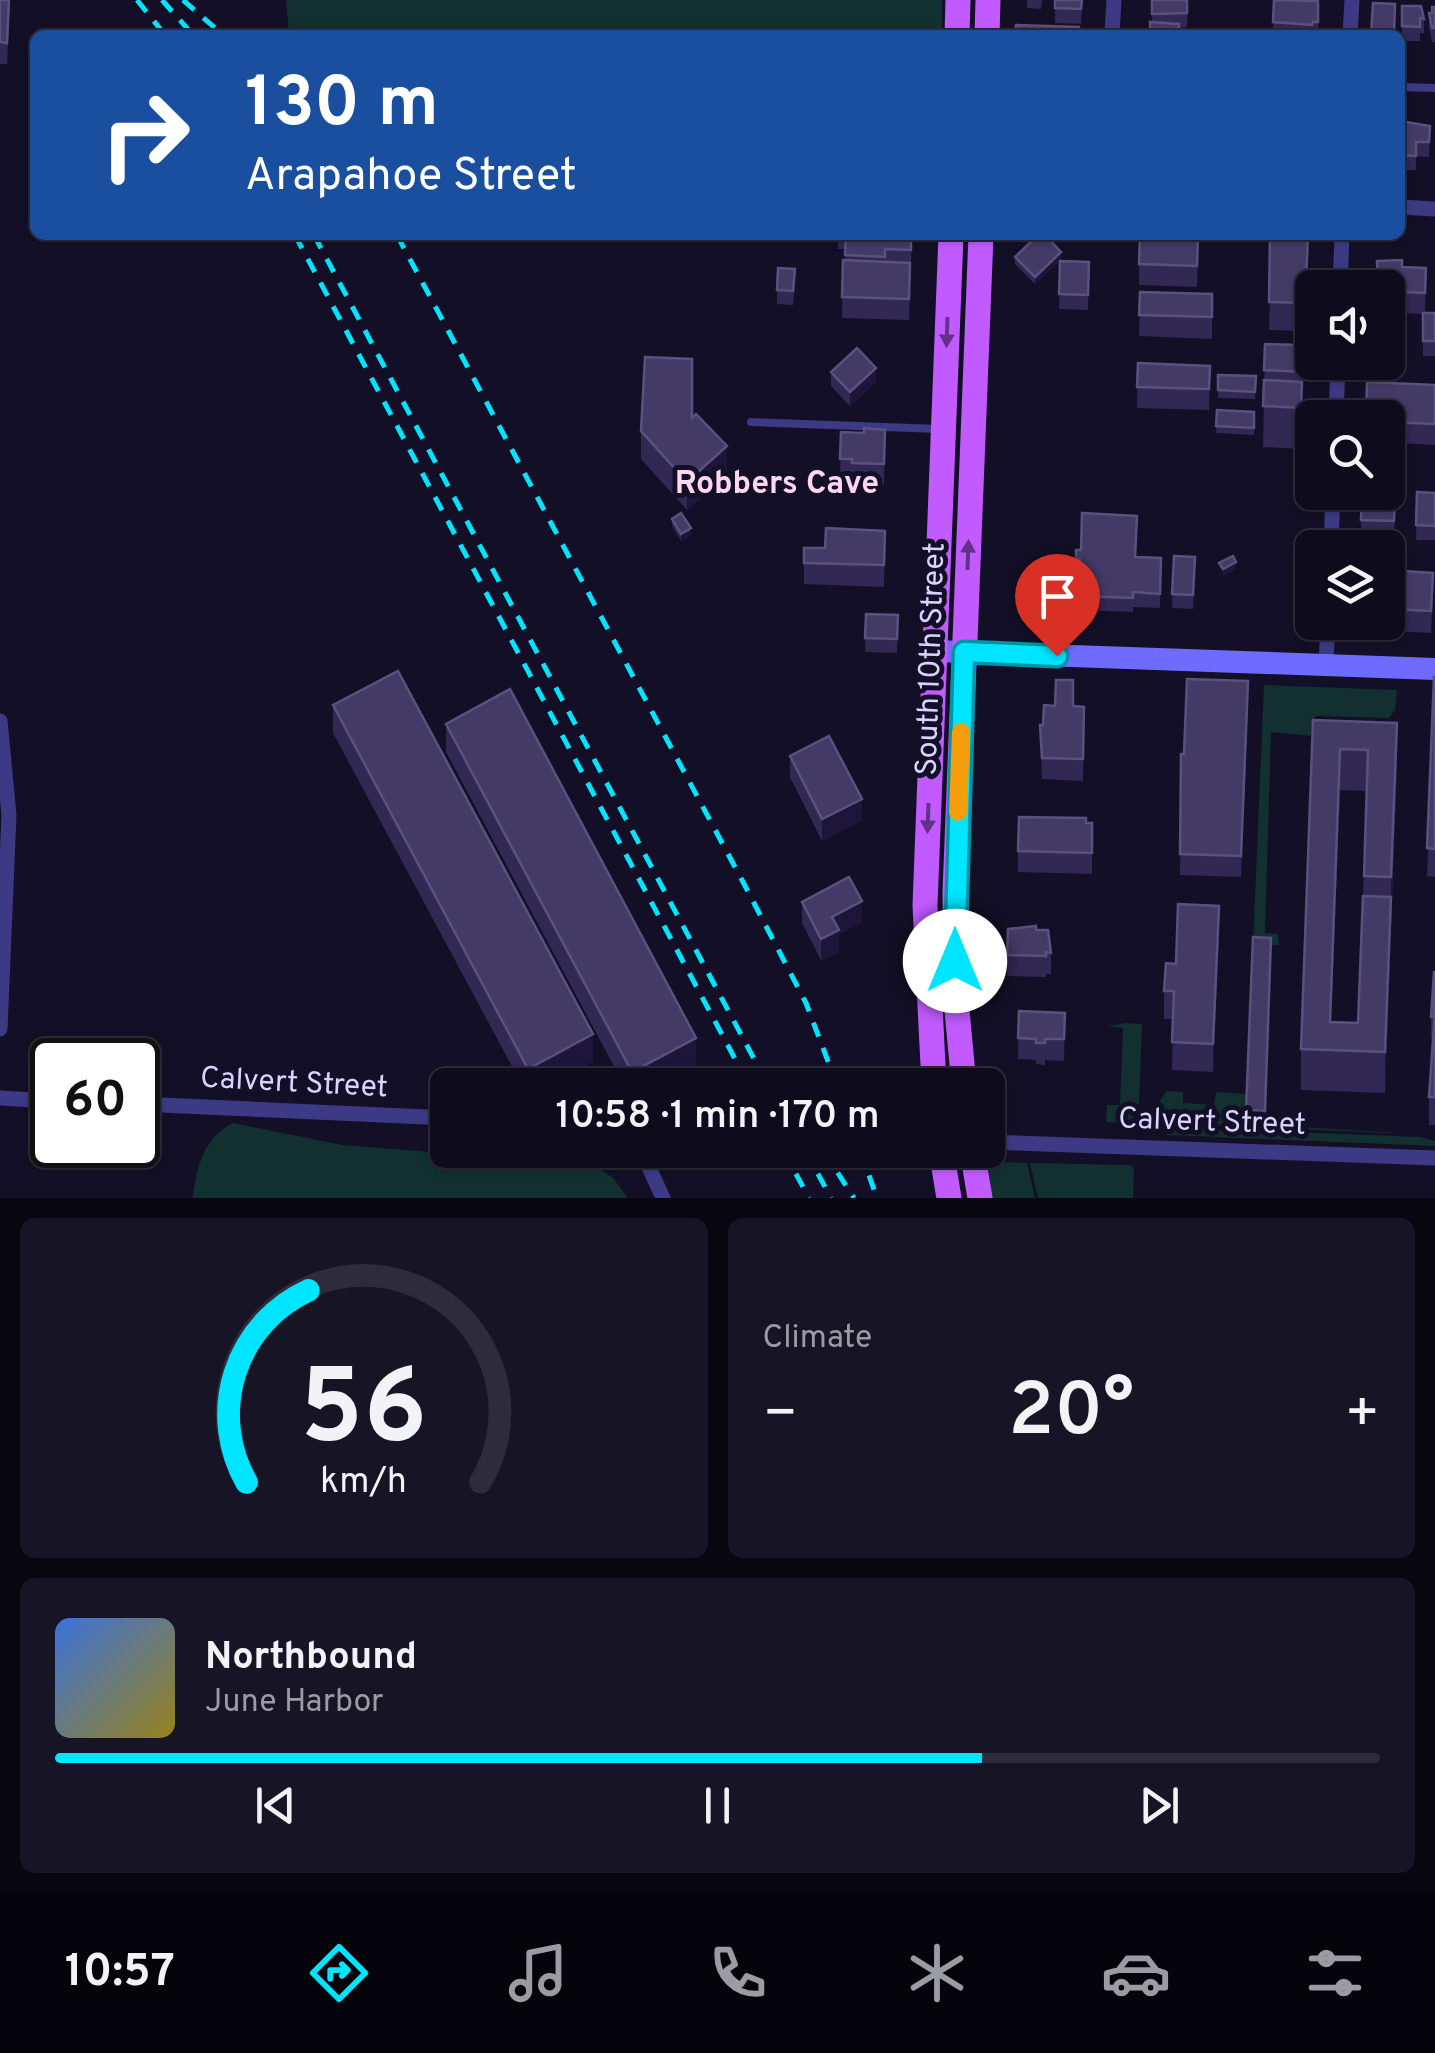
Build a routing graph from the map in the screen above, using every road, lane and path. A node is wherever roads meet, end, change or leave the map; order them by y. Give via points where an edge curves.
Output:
1 (958, 0) edge
2 (988, 0) edge
3 (1114, 0) edge
4 (1352, 0) edge
5 (958, 30) edge
6 (987, 30) edge
7 (1112, 30) edge
8 (1350, 30) edge
9 (1405, 87) edge
10 (1435, 88) edge
11 (1405, 208) edge
12 (1435, 209) edge
13 (951, 240) edge
14 (981, 240) edge
15 (1342, 240) edge
16 (1341, 270) edge
17 (750, 422) dead end
18 (944, 430) junction
19 (1327, 640) edge
20 (934, 651) junction
21 (964, 652) junction
22 (1326, 666) junction
23 (1435, 670) edge
24 (0, 721) edge
25 (0, 1029) edge
26 (933, 1068) edge
27 (962, 1068) edge
28 (0, 1098) edge
29 (30, 1100) edge
30 (160, 1105) edge
31 (430, 1117) edge
32 (1005, 1143) edge
33 (1435, 1158) edge
34 (649, 1168) edge
35 (944, 1168) edge
36 (975, 1168) edge
37 (663, 1198) edge
38 (949, 1198) edge
39 (980, 1198) edge

1 - 5 main road
2 - 6 main road
3 - 7 street
4 - 8 street
9 - 10 lane
11 - 12 street
13 -> 18 main road, South 10th Street
21 -> 14 main road, South 10th Street
15 - 16 street
17 - 18 lane
18 - 20 main road, South 10th Street
19 - 22 street
20 - 21 street
20 -> 26 main road, South 10th Street via 924,905
21 - 22 street
21 - 27 main road, South 10th Street via 955,910
22 - 23 street
24 - 25 street via 9,815
28 - 29 street
30 - 31 street, Calvert Street
32 - 33 street, Calvert Street
34 - 37 street
35 - 38 main road
36 - 39 main road

